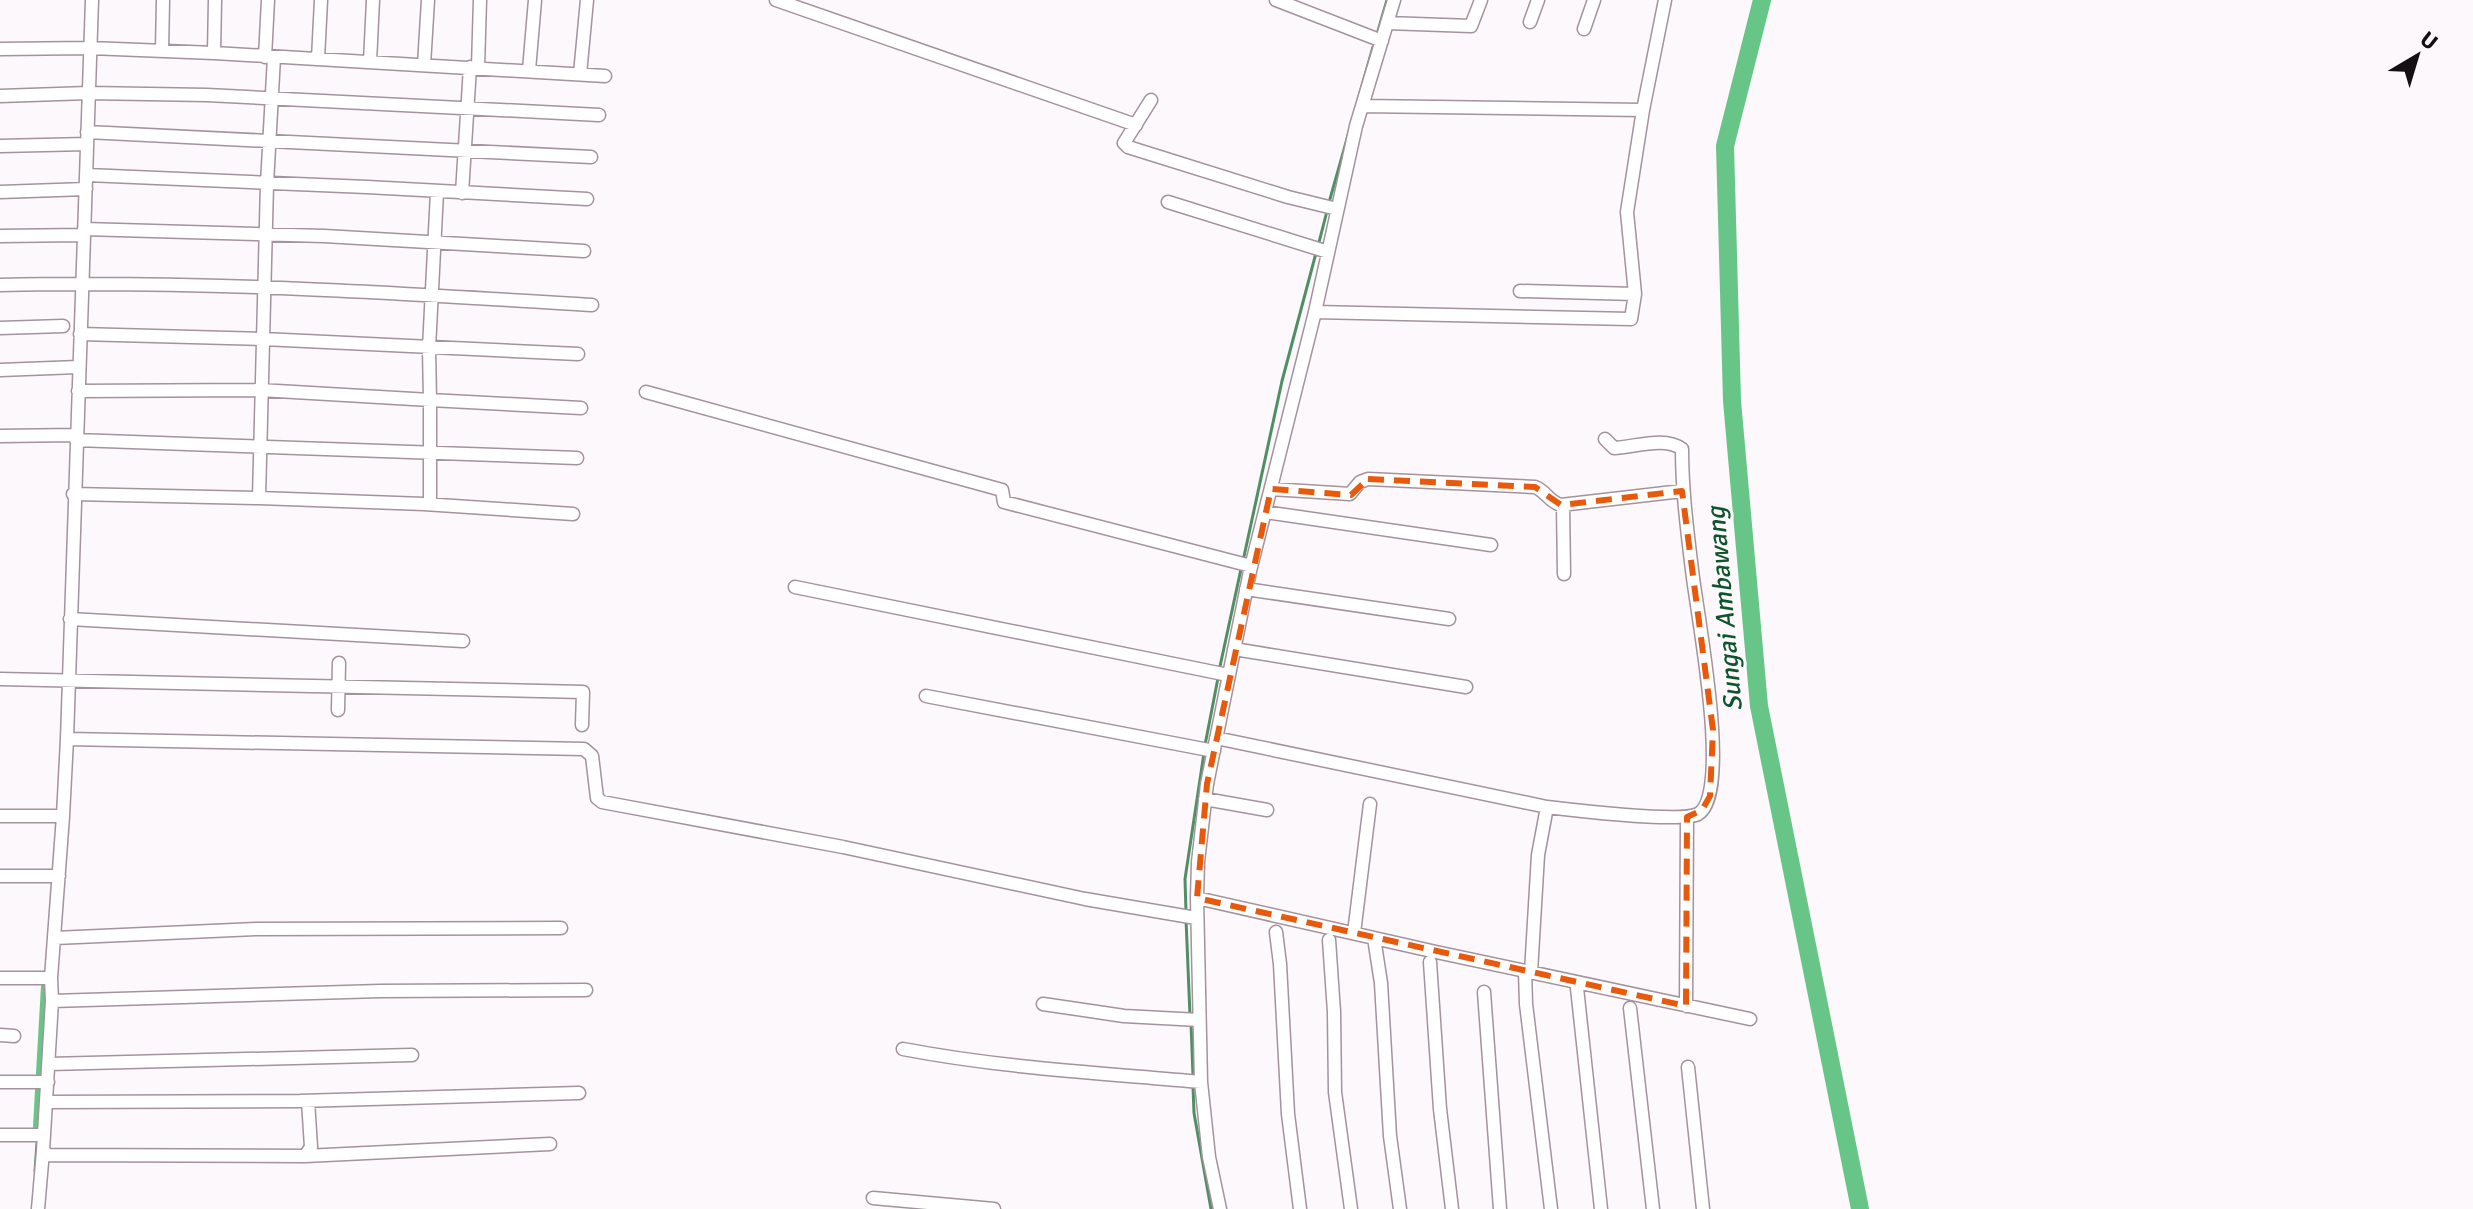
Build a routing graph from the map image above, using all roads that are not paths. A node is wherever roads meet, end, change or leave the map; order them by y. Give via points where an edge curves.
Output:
1 (92, 0) edge
2 (163, 0) edge
3 (215, 0) edge
4 (268, 0) edge
5 (321, 0) edge
6 (373, 0) edge
7 (428, 0) edge
8 (480, 0) edge
9 (535, 0) edge
10 (587, 0) edge
11 (776, 0) edge
12 (1276, 0) edge
13 (1394, 0) edge
14 (1481, 0) edge
15 (1538, 0) edge
16 (1594, 0) edge
17 (1665, 0) edge
18 (1530, 22) dead end
19 (1387, 23) junction
20 (1584, 29) dead end
21 (1382, 41) junction
22 (90, 48) junction
23 (0, 49) edge
24 (162, 51) junction
25 (214, 53) junction
26 (269, 57) junction
27 (318, 59) junction
28 (370, 62) junction
29 (424, 65) junction
30 (474, 67) junction
31 (529, 70) junction
32 (580, 74) junction
33 (605, 76) dead end
34 (88, 93) junction
35 (0, 96) edge
36 (270, 98) junction
37 (1151, 100) dead end
38 (1362, 106) junction
39 (467, 108) junction
40 (1643, 110) junction
41 (599, 115) dead end
42 (1136, 125) junction
43 (87, 138) junction
44 (269, 139) junction
45 (0, 146) edge
46 (464, 150) junction
47 (591, 157) dead end
48 (87, 175) junction
49 (267, 184) junction
50 (86, 189) junction
51 (0, 192) edge
52 (437, 192) junction
53 (462, 193) junction
54 (587, 199) dead end
55 (1168, 202) dead end
56 (1337, 209) junction
57 (84, 232) junction
58 (265, 234) junction
59 (0, 236) edge
60 (435, 243) junction
61 (584, 251) dead end
62 (1328, 252) junction
63 (82, 283) junction
64 (0, 285) edge
65 (266, 288) junction
66 (1520, 291) dead end
67 (1635, 294) junction
68 (432, 295) junction
69 (592, 305) dead end
70 (1315, 312) junction
71 (63, 326) dead end
72 (0, 328) edge
73 (80, 334) junction
74 (263, 339) junction
75 (429, 348) junction
76 (578, 354) dead end
77 (78, 367) junction
78 (0, 370) edge
79 (260, 390) junction
80 (78, 391) junction
81 (646, 392) dead end
82 (430, 400) junction
83 (581, 408) dead end
84 (0, 436) edge
85 (76, 438) junction
86 (1605, 439) dead end
87 (259, 447) junction
88 (431, 453) junction
89 (577, 458) dead end
90 (1271, 489) junction
91 (1682, 491) junction
92 (73, 494) junction
93 (259, 498) junction
94 (430, 504) junction
95 (1563, 505) junction
96 (1265, 512) junction
97 (573, 514) dead end
98 (1491, 545) dead end
99 (1251, 566) junction
100 (1564, 574) dead end
101 (795, 587) dead end
102 (1246, 589) junction
103 (70, 619) junction
104 (1449, 619) dead end
105 (463, 641) dead end
106 (1234, 649) junction
107 (339, 663) dead end
108 (1228, 675) junction
109 (0, 679) edge
110 (68, 680) junction
111 (337, 686) junction
112 (1466, 687) dead end
113 (926, 696) dead end
114 (338, 710) dead end
115 (582, 725) dead end
116 (67, 739) junction
117 (1215, 744) junction
118 (1205, 799) junction
119 (1370, 804) dead end
120 (1547, 807) junction
121 (1267, 810) dead end
122 (0, 816) edge
123 (63, 816) junction
124 (1687, 817) junction
125 (0, 876) edge
126 (59, 876) junction
127 (1197, 898) junction
128 (1196, 918) junction
129 (561, 928) dead end
130 (1276, 932) dead end
131 (1354, 933) junction
132 (55, 938) junction
133 (1374, 938) junction
134 (1329, 940) dead end
135 (1430, 962) dead end
136 (1528, 971) junction
137 (0, 978) edge
138 (51, 978) junction
139 (1577, 988) dead end
140 (586, 990) dead end
141 (1484, 992) dead end
142 (52, 1001) junction
143 (1043, 1004) dead end
144 (1686, 1006) junction
145 (1630, 1008) dead end
146 (1750, 1019) dead end
147 (1199, 1020) junction
148 (0, 1035) edge
149 (14, 1036) dead end
150 (903, 1049) dead end
151 (412, 1055) dead end
152 (49, 1064) junction
153 (1688, 1067) dead end
154 (0, 1082) edge
155 (48, 1082) junction
156 (1201, 1082) junction
157 (579, 1093) dead end
158 (308, 1101) junction
159 (46, 1102) junction
160 (0, 1135) edge
161 (44, 1135) junction
162 (550, 1144) dead end
163 (46, 1153) junction
164 (305, 1156) junction
165 (873, 1198) dead end
166 (38, 1209) edge
167 (994, 1209) edge
168 (1220, 1209) edge
169 (1300, 1209) edge
170 (1351, 1209) edge
171 (1400, 1209) edge
172 (1452, 1209) edge
173 (1500, 1209) edge
174 (1551, 1209) edge
175 (1601, 1209) edge
176 (1653, 1209) edge
177 (1703, 1209) edge

1 - 22 street
2 - 24 street
3 - 25 street
4 - 26 street
5 - 27 street
6 - 28 street
7 - 29 street
8 - 30 street
9 - 31 street
10 - 32 street
11 - 42 street
12 - 21 street
13 - 19 street
14 - 19 street via 1471,26
15 - 18 street
16 - 20 street
17 - 40 street
19 - 21 street
21 - 38 street
22 - 23 street
22 - 24 street
22 - 34 street
24 - 25 street
25 - 26 street
26 - 27 street
26 - 36 street
27 - 28 street
28 - 29 street
29 - 30 street
30 - 31 street
30 - 39 street
31 - 32 street
32 - 33 street
34 - 35 street
34 - 36 street
34 - 43 street
36 - 39 street
36 - 44 street
37 - 42 street
38 - 40 street
38 - 56 street
39 - 41 street
39 - 46 street
40 - 67 street via 1627,212
42 - 56 street via 1124,143 1128,147
43 - 44 street
43 - 45 street
43 - 48 street
44 - 46 street
44 - 49 street
46 - 47 street
46 - 53 street
48 - 49 street
48 - 50 street
49 - 52 street
49 - 58 street
50 - 51 street
50 - 57 street
52 - 53 street
52 - 60 street
53 - 54 street
55 - 62 street
56 - 62 street
57 - 58 street
57 - 59 street
57 - 63 street
58 - 60 street
58 - 65 street
60 - 61 street
60 - 68 street
62 - 70 street
63 - 64 street
63 - 65 street
63 - 73 street
65 - 68 street
65 - 74 street
66 - 67 street
67 - 70 street via 1631,319
68 - 69 street
68 - 75 street
70 - 90 street
71 - 72 street
73 - 74 street
73 - 77 street
74 - 75 street
74 - 79 street
75 - 76 street
75 - 82 street
77 - 78 street
77 - 80 street
79 - 80 street
79 - 82 street
79 - 87 street
80 - 85 street
81 - 99 street via 1002,490 1004,502
82 - 83 street
82 - 88 street
84 - 85 street
85 - 87 street
85 - 92 street
86 - 91 street via 1614,448 1679,445
87 - 88 street
87 - 93 street
88 - 89 street
88 - 94 street
90 - 95 street via 1350,494 1368,479 1535,487
90 - 96 street
91 - 95 street
91 - 124 street via 1713,730 1710,796 1702,810
92 - 93 street
92 - 103 street
93 - 94 street
94 - 97 street
95 - 100 street
96 - 98 street
96 - 99 street
99 - 102 street
101 - 108 street
102 - 104 street
102 - 106 street
103 - 105 street
103 - 110 street
106 - 108 street
106 - 112 street
107 - 111 street
108 - 117 street
109 - 110 street
110 - 111 street
110 - 116 street
111 - 114 street
111 - 115 street via 583,692
113 - 117 street
116 - 123 street
116 - 128 street via 584,749 592,756 597,798 602,802
117 - 118 street
117 - 120 street
118 - 121 street
118 - 127 street
119 - 131 street
120 - 124 street
120 - 136 street
122 - 123 street
123 - 126 street
124 - 144 street
125 - 126 street
126 - 132 street
127 - 128 street
127 - 131 street
128 - 147 street
129 - 132 street via 256,929
130 - 169 street
131 - 133 street
132 - 138 street
133 - 136 street
133 - 171 street
134 - 170 street via 1335,1092
135 - 172 street
136 - 144 street
136 - 174 street via 1526,1004
137 - 138 street
138 - 142 street
139 - 175 street
140 - 142 street
141 - 173 street
142 - 152 street
143 - 147 street
144 - 146 street
145 - 176 street
147 - 156 street
148 - 149 street
150 - 156 street via 1048,1070
151 - 152 street
152 - 155 street
153 - 177 street
154 - 155 street
155 - 159 street
156 - 168 street
157 - 158 street
158 - 159 street
158 - 164 street via 311,1147
159 - 161 street
160 - 161 street
161 - 163 street
162 - 164 street
163 - 164 street
163 - 166 street
165 - 167 street

